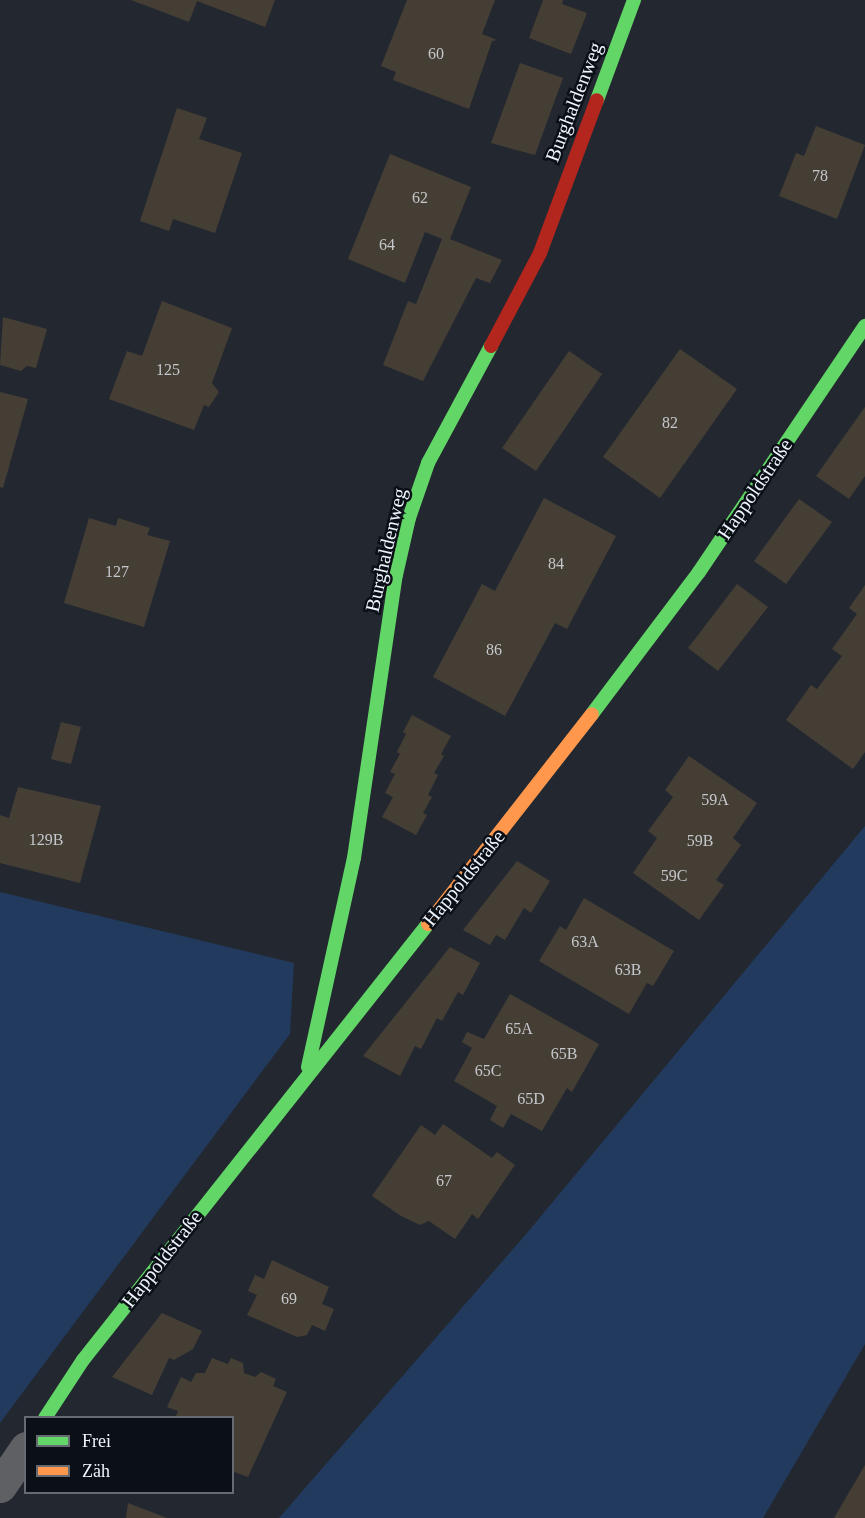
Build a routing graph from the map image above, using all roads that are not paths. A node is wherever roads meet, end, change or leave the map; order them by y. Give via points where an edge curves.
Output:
1 (634, 0) edge
2 (865, 326) edge
3 (306, 1074) junction
4 (46, 1416) edge
5 (24, 1451) edge
6 (0, 1486) edge

1 - 3 street, Burghaldenweg via 540,253 428,464 409,518 396,575 354,858
2 - 3 street, Happoldstraße via 678,600 538,786
3 - 4 street, Happoldstraße via 83,1360
5 - 6 street

